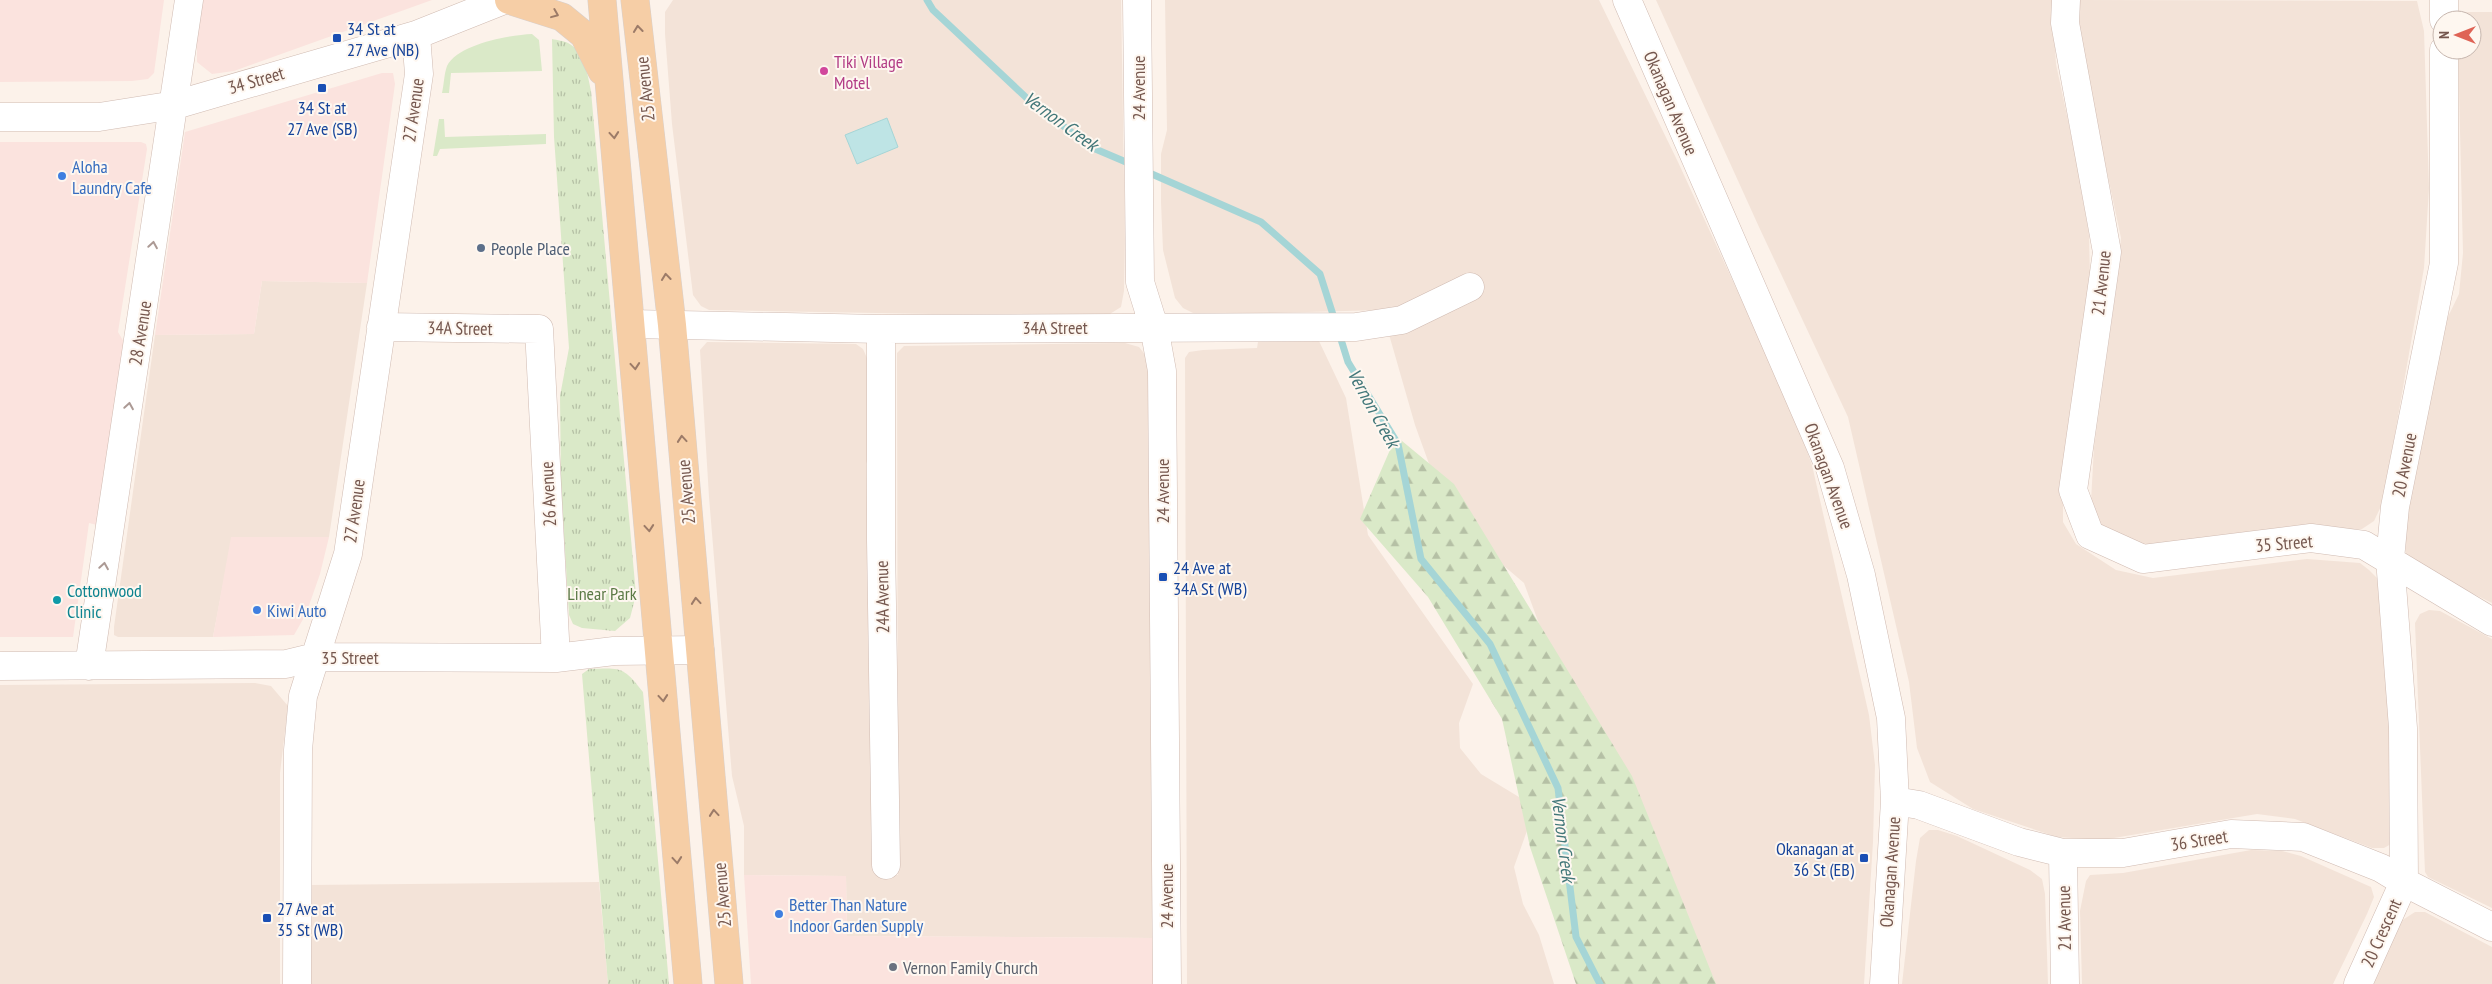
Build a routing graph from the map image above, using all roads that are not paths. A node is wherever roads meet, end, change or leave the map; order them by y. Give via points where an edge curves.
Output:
1 (189, 0) edge
2 (504, 0) edge
3 (509, 0) edge
4 (602, 0) edge
5 (635, 0) edge
6 (1138, 0) edge
7 (1627, 0) edge
8 (2066, 0) edge
9 (416, 35) junction
10 (2444, 60) edge
11 (609, 86) junction
12 (175, 105) junction
13 (0, 117) edge
14 (1470, 287) dead end
15 (631, 324) junction
16 (672, 325) junction
17 (381, 327) junction
18 (1154, 327) junction
19 (539, 329) joint
20 (881, 329) junction
21 (2090, 535) joint
22 (2390, 560) junction
23 (2492, 622) edge
24 (659, 649) junction
25 (700, 650) junction
26 (315, 657) junction
27 (556, 658) junction
28 (0, 666) edge
29 (89, 666) junction
30 (1895, 801) junction
31 (2063, 852) junction
32 (886, 865) dead end
33 (2404, 882) junction
34 (2492, 927) edge
35 (297, 984) edge
36 (688, 984) edge
37 (729, 984) edge
38 (1167, 984) edge
39 (1884, 984) edge
40 (2065, 984) edge
41 (2358, 984) edge

1 - 12 street, 28 Avenue
2 - 9 street, 34 Street
3 -> 11 main road via 562,17 584,35
4 - 11 main road, 25 Avenue
16 -> 5 main road, 25 Avenue
6 - 18 street, 24 Avenue via 1140,282
7 - 30 street, Okanagan Avenue via 1836,486 1861,575 1891,718
8 - 21 street, 21 Avenue via 2065,23 2107,252 2073,490
9 - 12 street, 34 Street
9 - 17 street, 27 Avenue via 419,74
10 - 22 street, 20 Avenue via 2444,263 2395,507
11 -> 15 main road, 25 Avenue
12 - 13 street, 34 Street via 99,117
29 -> 12 street, 28 Avenue
14 - 18 street, 34A Street via 1402,320 1356,328
15 - 16 street, 34A Street
15 -> 24 main road, 25 Avenue
16 - 20 street, 34A Street
25 -> 16 main road, 25 Avenue
17 - 19 street, 34A Street
17 - 26 street, 27 Avenue via 348,554
18 - 20 street, 34A Street
18 - 38 street, 24 Avenue via 1162,371
19 - 27 street, 26 Avenue
20 - 32 street, 24A Avenue
21 - 22 street, 35 Street via 2143,559 2311,538 2364,545
22 - 23 street, 35 Street
22 - 33 street, 20 Avenue via 2403,728
24 - 25 street, 35 Street
24 - 27 street, 35 Street
24 -> 36 main road, 25 Avenue
37 -> 25 main road, 25 Avenue
26 - 27 street, 35 Street
26 - 29 street, 35 Street via 286,664
26 - 35 street, 27 Avenue via 304,696 298,750
28 - 29 street, 35 Street
30 - 31 street, 36 Street via 1919,805 2019,842
30 - 39 street, Okanagan Avenue
31 - 33 street, 36 Street via 2123,853 2231,834 2303,837 2381,868
31 - 40 street, 21 Avenue
33 - 34 street, 36 Street
33 - 41 street, 20 Crescent

